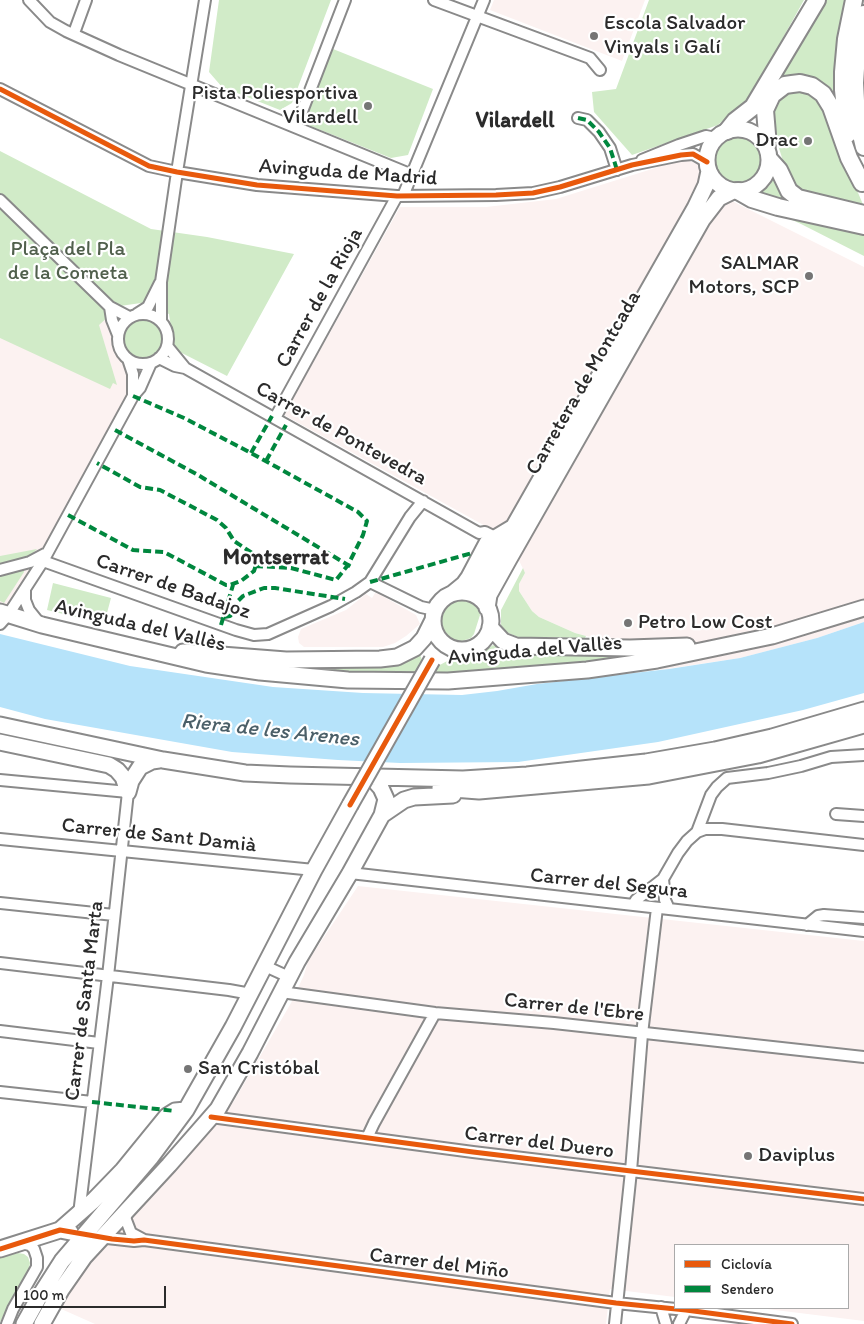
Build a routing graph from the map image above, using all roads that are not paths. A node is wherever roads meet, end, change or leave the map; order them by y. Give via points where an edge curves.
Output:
1 (30, 0) edge
2 (86, 0) edge
3 (205, 0) edge
4 (345, 0) edge
5 (434, 0) edge
6 (484, 0) edge
7 (817, 0) edge
8 (854, 0) edge
9 (864, 14) edge
10 (476, 17) junction
11 (74, 33) junction
12 (600, 70) dead end
13 (191, 83) junction
14 (0, 89) edge
15 (578, 118) dead end
16 (296, 127) junction
17 (721, 134) junction
18 (864, 146) edge
19 (768, 153) junction
20 (632, 165) junction
21 (708, 167) junction
22 (617, 170) junction
23 (177, 172) junction
24 (412, 175) junction
25 (863, 186) edge
26 (735, 191) junction
27 (400, 196) junction
28 (0, 200) edge
29 (860, 219) edge
30 (161, 282) junction
31 (110, 307) junction
32 (132, 316) junction
33 (161, 321) junction
34 (118, 335) junction
35 (167, 346) junction
36 (128, 359) junction
37 (155, 360) junction
38 (185, 368) junction
39 (133, 396) junction
40 (275, 418) junction
41 (423, 501) junction
42 (514, 527) junction
43 (487, 538) junction
44 (45, 556) junction
45 (0, 570) edge
46 (489, 570) junction
47 (370, 582) junction
48 (25, 590) junction
49 (460, 593) junction
50 (487, 608) junction
51 (864, 608) edge
52 (434, 615) junction
53 (3, 617) edge
54 (42, 625) junction
55 (490, 627) junction
56 (436, 636) junction
57 (743, 642) junction
58 (456, 650) junction
59 (163, 654) junction
60 (432, 660) junction
61 (864, 710) edge
62 (0, 725) edge
63 (864, 725) edge
64 (0, 736) edge
65 (0, 742) edge
66 (864, 755) edge
67 (163, 760) junction
68 (144, 765) junction
69 (0, 780) edge
70 (376, 781) junction
71 (479, 791) junction
72 (128, 792) junction
73 (836, 814) dead end
74 (382, 815) junction
75 (864, 816) edge
76 (697, 832) junction
77 (0, 839) edge
78 (864, 845) edge
79 (121, 850) junction
80 (314, 870) junction
81 (350, 873) junction
82 (663, 879) junction
83 (0, 903) edge
84 (633, 905) junction
85 (657, 908) junction
86 (669, 910) junction
87 (114, 915) junction
88 (864, 918) edge
89 (807, 925) junction
90 (864, 932) edge
91 (0, 963) edge
92 (265, 966) junction
93 (108, 976) junction
94 (289, 977) junction
95 (281, 992) junction
96 (251, 994) junction
97 (435, 1013) junction
98 (0, 1031) edge
99 (642, 1034) junction
100 (99, 1043) junction
101 (864, 1057) edge
102 (0, 1092) edge
103 (92, 1102) junction
104 (186, 1110) junction
105 (211, 1117) junction
106 (367, 1138) junction
107 (631, 1171) junction
108 (864, 1198) edge
109 (125, 1212) junction
110 (79, 1214) junction
111 (60, 1230) junction
112 (83, 1234) junction
113 (102, 1237) junction
114 (144, 1240) junction
115 (21, 1243) junction
116 (0, 1249) edge
117 (39, 1297) junction
118 (53, 1304) junction
119 (616, 1304) junction
120 (661, 1308) junction
121 (686, 1310) junction
122 (8, 1324) edge
123 (24, 1324) edge
124 (42, 1324) edge
125 (615, 1324) edge
126 (666, 1324) edge
127 (680, 1324) edge
128 (792, 1324) edge

1 - 11 street via 50,22
2 - 11 street
3 - 13 street
4 - 16 street
5 - 10 street
6 - 10 street, Carrer de la Rioja
7 - 17 main road via 753,107
8 - 25 main road via 846,39 843,90 848,131
9 - 18 main road via 856,54 855,83 857,118
10 - 12 street via 590,58
10 - 24 street, Carrer de la Rioja
11 - 13 street via 119,55
13 - 16 street
13 - 23 street
14 - 23 street, Avinguda de Madrid via 149,166
15 - 22 street via 588,120 599,132 610,148
16 - 24 street
17 - 19 main road via 736,128 754,132
17 - 20 street, Avinguda de Madrid via 678,145
17 - 21 main road via 708,153
19 - 25 main road via 765,110 772,95 792,84 812,86 831,108
19 - 26 main road via 768,171 764,179 750,189
19 - 29 main road via 794,195
20 - 21 street, Avinguda de Madrid via 694,154
20 - 22 street, Avinguda de Madrid
21 - 26 main road via 718,184
21 - 42 main road, Carretera de Montcada via 706,185 695,208
22 - 27 street, Avinguda de Madrid via 533,192
23 - 27 street, Avinguda de Madrid via 257,185
23 - 30 street
24 - 27 street, Carrer de la Rioja
26 - 29 main road via 752,200 778,207
26 - 50 main road, Carretera de Montcada via 719,198 702,220 509,559 490,595
27 - 40 street, Carrer de la Rioja
28 - 31 street
30 - 32 street via 148,307
30 - 33 street
31 - 32 street
31 - 34 street
32 - 33 street via 149,314
32 - 34 street via 120,328
33 - 35 street via 167,333
34 - 36 street via 118,346
35 - 37 street
35 - 38 street, Carrer de Pontevedra
36 - 37 street via 143,364
36 - 39 street via 133,374
37 - 38 street, Carrer de Pontevedra
37 - 39 street
38 - 40 street, Carrer de Pontevedra
39 - 44 street
40 - 41 street, Carrer de Pontevedra
41 - 43 street, Carrer de Pontevedra
41 - 47 street, Carrer de Badajoz
42 - 43 main road
42 - 46 main road, Carretera de Montcada
43 - 46 street via 492,558
43 - 49 main road
44 - 45 street
44 - 47 street, Carrer de Badajoz via 236,630 260,635 331,606
44 - 48 street
46 - 49 main road, Carretera de Montcada via 480,585
47 - 52 street
48 - 53 street
48 - 54 street via 29,610
49 - 50 main road via 479,598
49 - 52 main road via 442,600
50 - 55 main road
51 - 57 main road, Avinguda del Vallès
52 - 56 main road
52 - 59 main road via 424,638 415,648 397,657 286,660 189,651
53 - 54 main road, Avinguda del Vallès
54 - 59 main road, Avinguda del Vallès
55 - 57 main road via 503,641 516,646 630,648
55 - 58 main road via 478,645
56 - 58 main road
56 - 60 main road
57 - 59 main road, Avinguda del Vallès via 587,670 448,681 348,680 269,673
58 - 60 main road via 446,651
60 - 80 main road, bridge
61 - 70 main road via 772,737 646,762 500,777
62 - 67 main road
63 - 71 main road via 758,755 649,776
64 - 68 main road
65 - 72 main road via 109,766 124,778
66 - 76 street via 831,757 768,773 727,778 711,795
67 - 68 main road
67 - 70 main road via 245,773
68 - 70 main road via 261,782
68 - 72 main road via 134,773
69 - 72 street
70 - 71 main road
70 - 74 main road via 386,799
71 - 74 main road via 404,800
72 - 79 street, Carrer de Santa Marta
73 - 75 street
74 - 81 main road
76 - 78 street via 722,829
76 - 82 street via 678,853
77 - 79 street, Carrer de Sant Damià
79 - 80 street, Carrer de Sant Damià
79 - 87 street, Carrer de Santa Marta
80 - 92 main road
81 - 84 street, Carrer del Segura
81 - 94 main road
82 - 84 street
82 - 86 street
83 - 87 street
84 - 85 street, Carrer del Segura
85 - 86 street, Carrer del Segura
85 - 99 street
86 - 89 street, Carrer del Segura
87 - 93 street, Carrer de Santa Marta
88 - 89 street via 824,915
89 - 90 street, Carrer del Segura
91 - 93 street
92 - 94 street
92 - 96 main road
93 - 96 street
93 - 100 street, Carrer de Santa Marta
94 - 95 main road
95 - 97 street, Carrer de l'Ebre
95 - 105 main road via 250,1053
96 - 104 main road
97 - 99 street, Carrer de l'Ebre
97 - 106 street
98 - 100 street
99 - 101 street, Carrer de l'Ebre
99 - 107 street
100 - 103 street, Carrer de Santa Marta
102 - 103 street
103 - 110 street, Carrer de Santa Marta
104 - 110 main road via 174,1111 167,1116 123,1170
104 - 112 main road via 151,1157
105 - 106 street, Carrer del Duero
105 - 109 main road
106 - 107 street, Carrer del Duero
107 - 108 street, Carrer del Duero
107 - 119 street
109 - 113 main road
109 - 114 street via 131,1233
110 - 111 main road
111 - 112 main road
111 - 115 main road
112 - 113 street, Carrer del Miño
112 - 117 main road
113 - 114 street, Carrer del Miño
113 - 118 main road via 78,1265
114 - 119 street, Carrer del Miño
115 - 116 main road
115 - 122 street via 34,1249 37,1267
117 - 118 main road
117 - 123 main road
118 - 124 main road
119 - 120 street, Carrer del Miño
119 - 125 street
120 - 121 street, Carrer del Miño
120 - 126 street
121 - 127 street
121 - 128 street, Carrer del Miño

